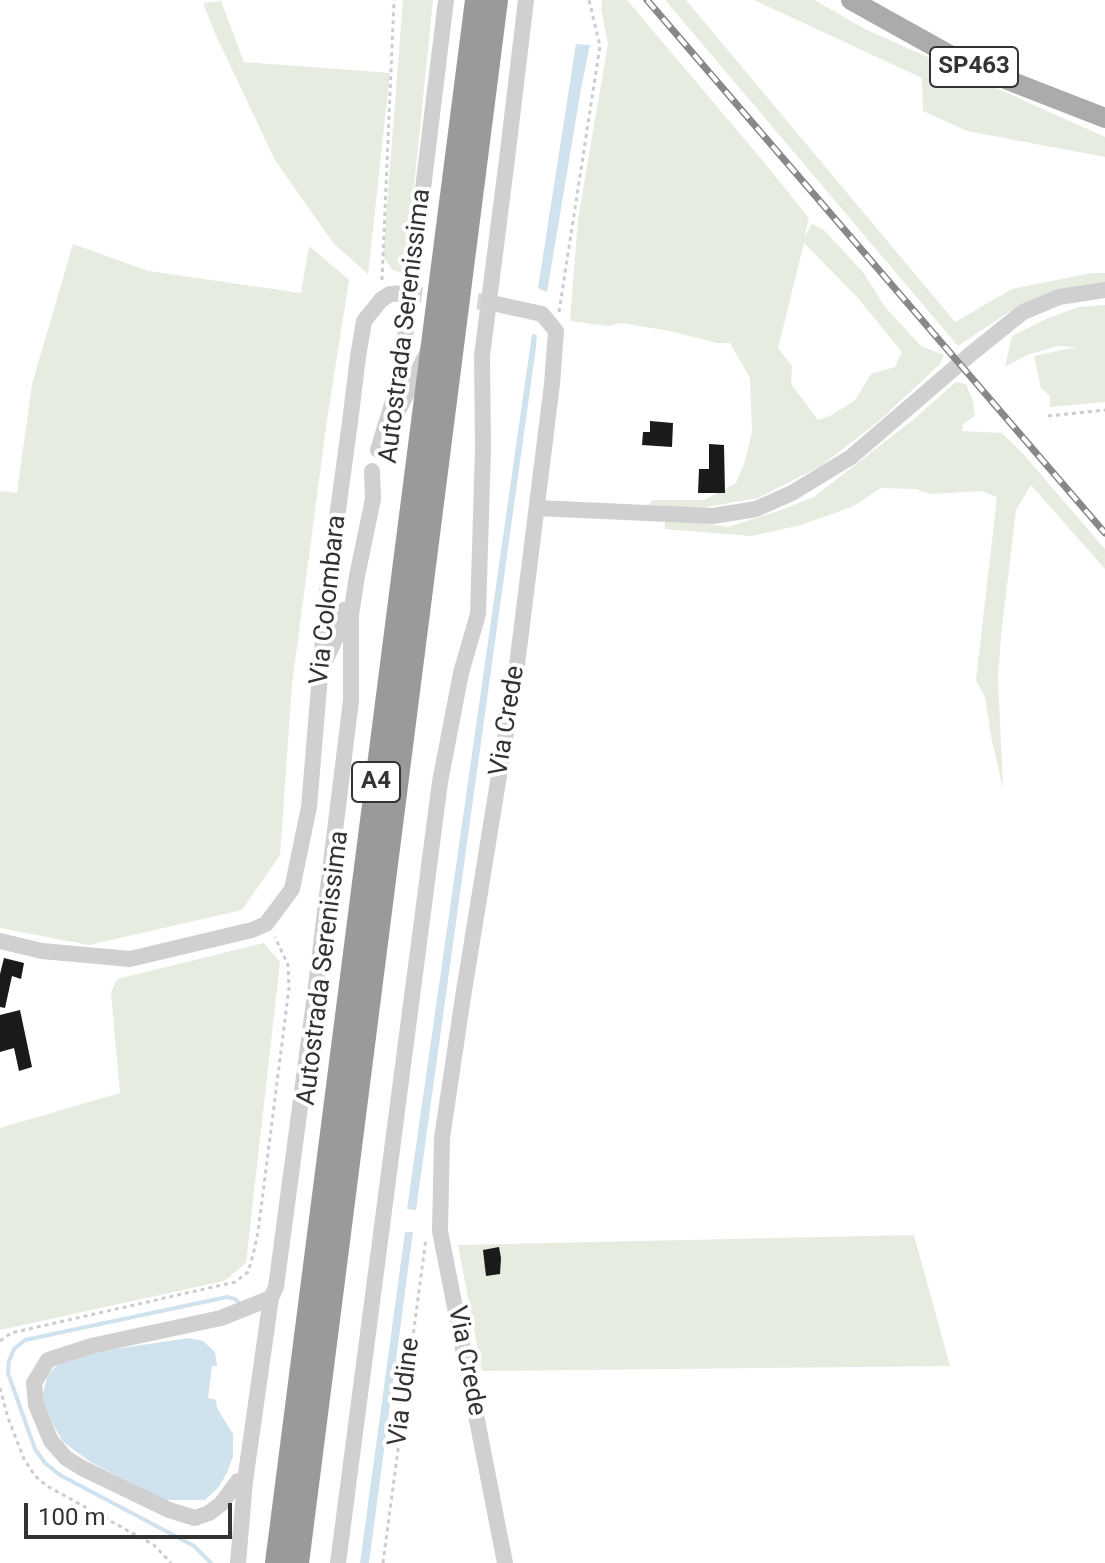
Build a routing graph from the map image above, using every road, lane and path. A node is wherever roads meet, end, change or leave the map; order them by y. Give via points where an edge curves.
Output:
1 (394, 0) edge
2 (446, 0) edge
3 (476, 0) edge
4 (497, 0) edge
5 (526, 0) edge
6 (589, 0) edge
7 (851, 0) edge
8 (1105, 118) edge
9 (409, 287) junction
10 (1105, 290) edge
11 (381, 300) junction
12 (492, 303) tunnel mouth
13 (556, 331) junction
14 (432, 345) junction
15 (1105, 410) edge
16 (1048, 416) dead end
17 (378, 450) junction
18 (372, 471) junction
19 (537, 508) junction
20 (320, 671) junction
21 (266, 924) junction
22 (0, 941) edge
23 (440, 1231) junction
24 (271, 1298) junction
25 (0, 1341) edge
26 (0, 1388) edge
27 (245, 1481) junction
28 (171, 1563) edge
29 (238, 1563) edge
30 (276, 1563) edge
31 (298, 1563) edge
32 (338, 1563) edge
33 (383, 1563) edge
34 (505, 1563) edge

1 - 11 path
2 - 9 street
3 - 14 highway, Autostrada Serenissima / A4
4 - 31 highway, Autostrada Serenissima / A4
5 - 32 street via 482,356 478,614 440,782
6 - 13 path via 600,46
7 - 8 main road, SP463 via 964,63
9 - 11 street
9 - 17 street via 400,378
10 - 19 street via 1059,297 1023,312 851,457 756,509 713,516
11 - 20 street, Via Colombara via 364,321 358,357
12 - 13 street via 542,314
13 - 19 street
14 - 17 street
14 - 30 highway, Autostrada Serenissima / A4
15 - 16 path
17 - 18 street
18 - 20 street via 341,627
18 - 24 street via 373,499 351,615 351,700
19 - 23 street, Via Crede via 442,1138
20 - 21 street, Via Colombara via 309,807 292,889
21 - 22 street via 130,959 42,951
21 - 25 path via 288,965 289,988 258,1232 248,1272 235,1282 11,1333
23 - 33 path, Via Udine via 426,1235
23 - 34 street, Via Crede
24 - 27 street
24 - 27 street via 221,1318 48,1360 34,1383 36,1405 51,1441 66,1458 169,1510 195,1518 209,1513 238,1481
26 - 28 path via 35,1476 154,1545
27 - 29 street

